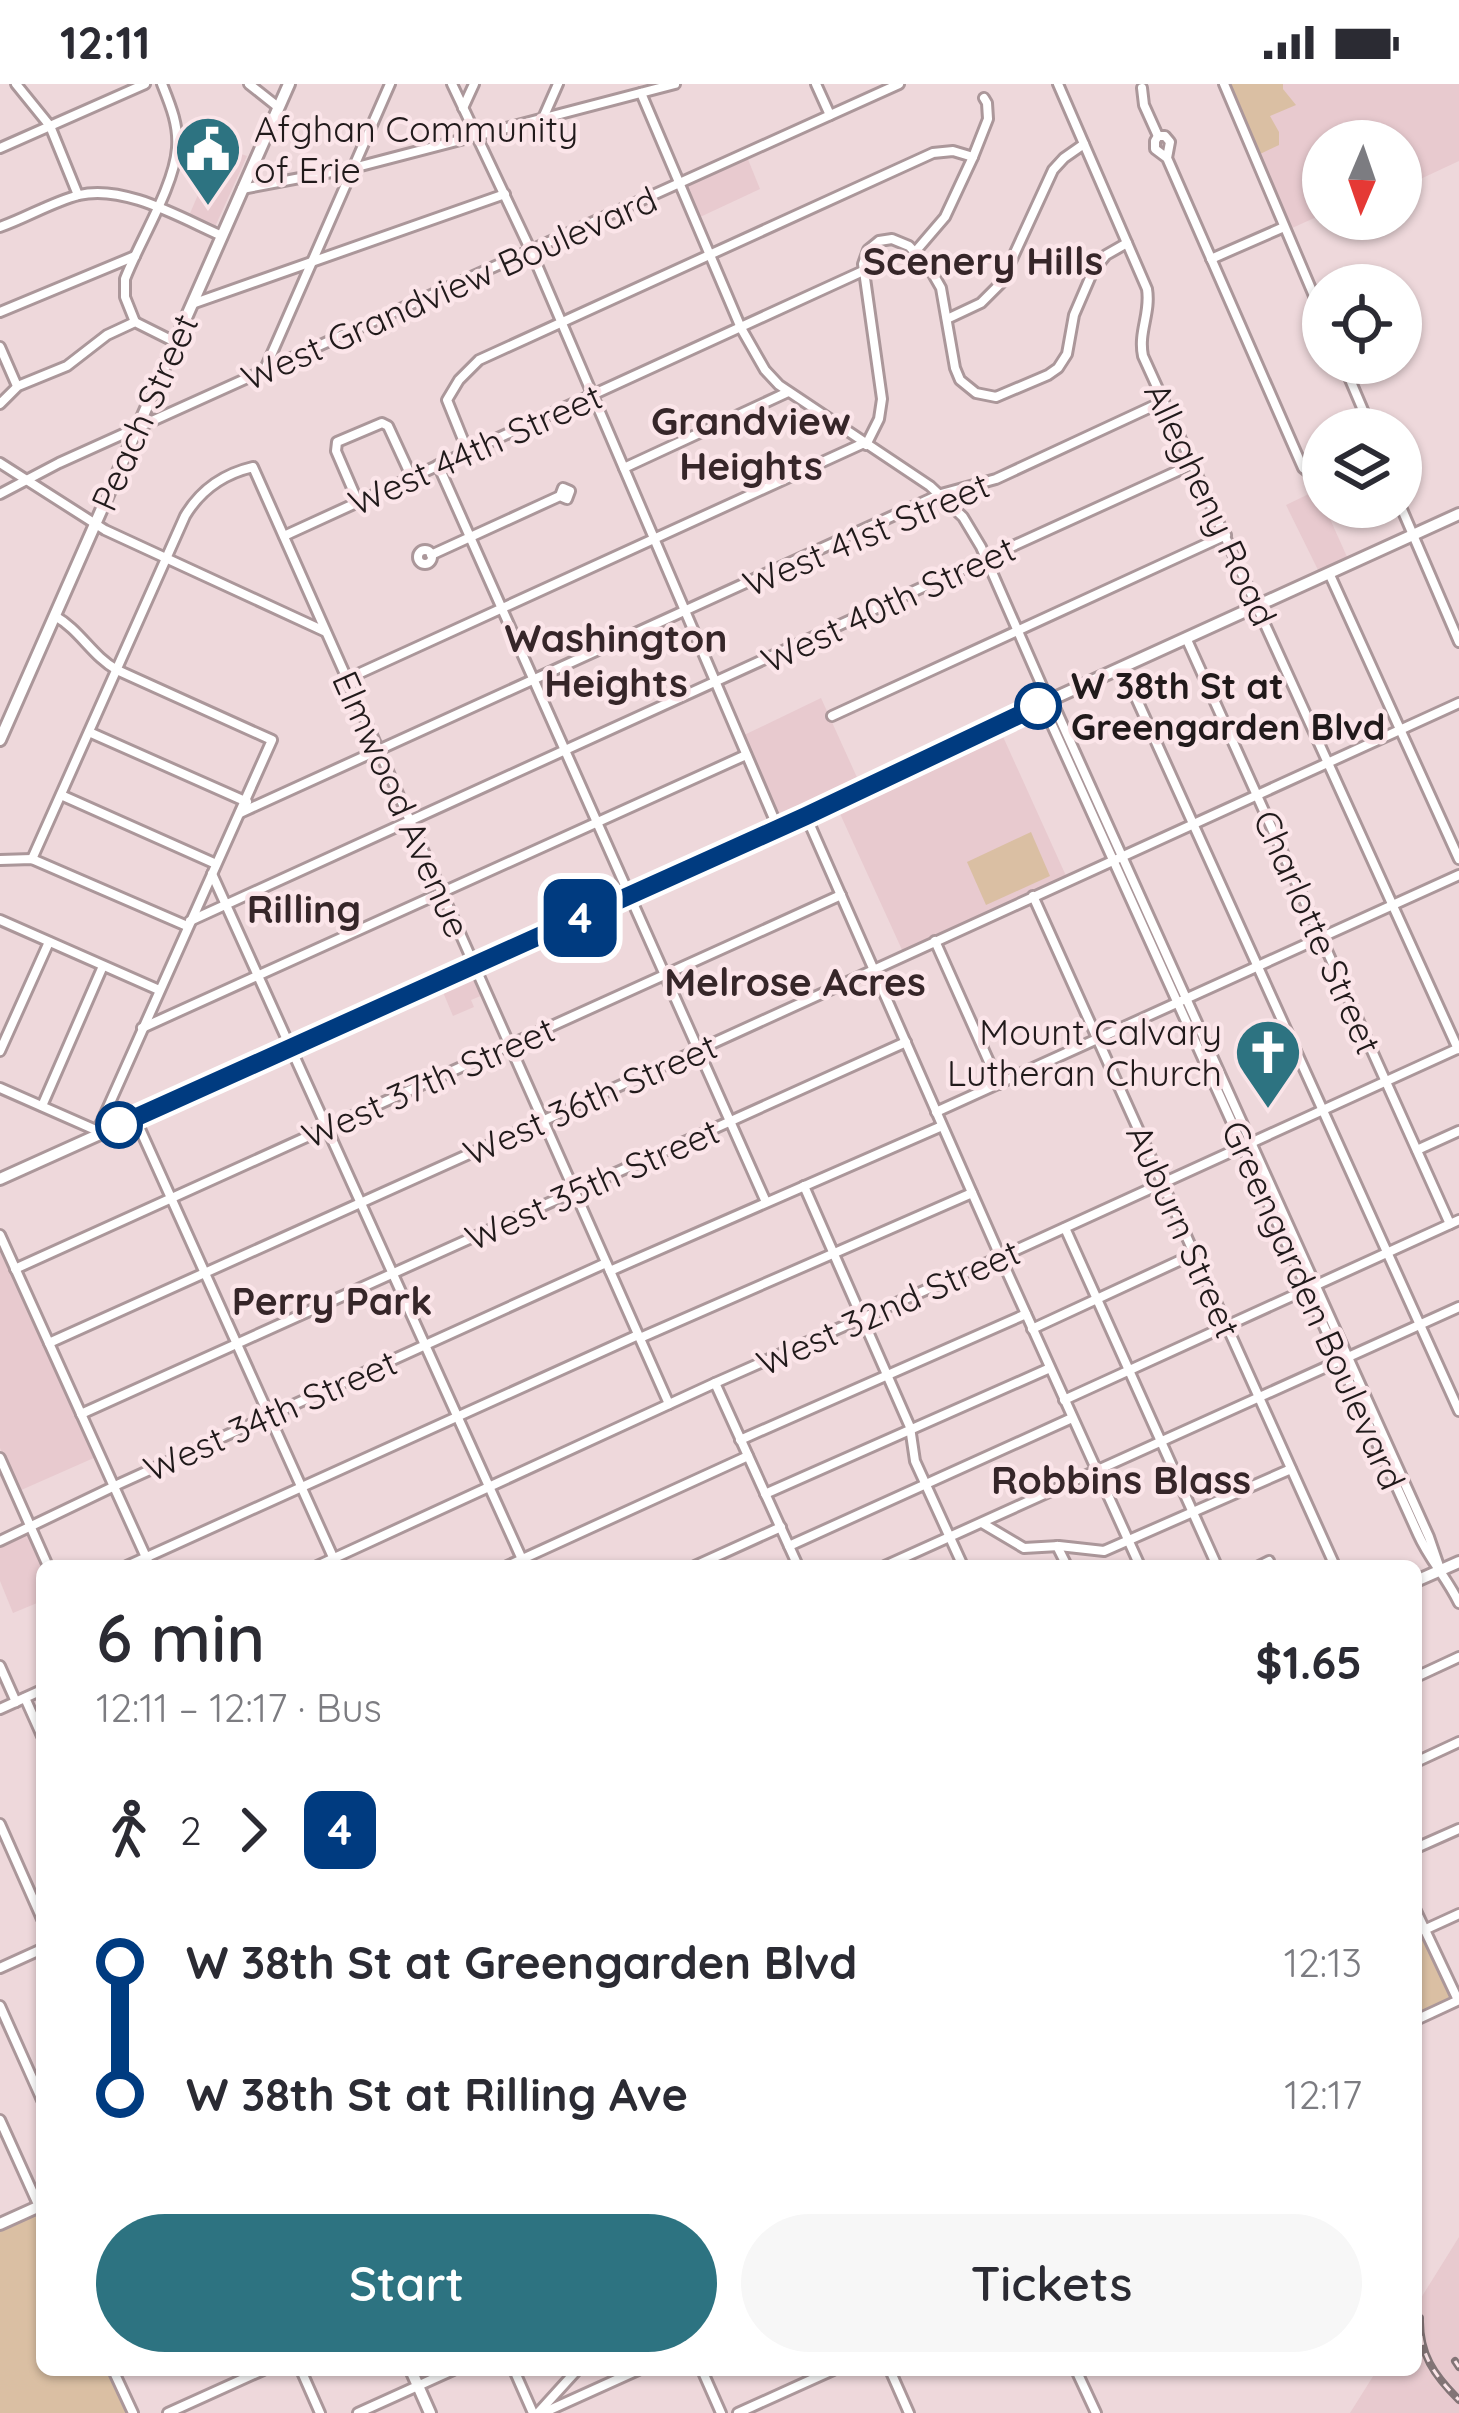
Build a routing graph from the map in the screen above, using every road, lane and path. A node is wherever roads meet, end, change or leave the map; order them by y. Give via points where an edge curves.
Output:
1 (16, 84) edge
2 (145, 84) edge
3 (161, 84) edge
4 (249, 84) edge
5 (289, 84) edge
6 (390, 84) edge
7 (452, 84) edge
8 (474, 84) edge
9 (558, 84) edge
10 (675, 84) edge
11 (816, 84) edge
12 (899, 84) edge
13 (1058, 84) edge
14 (1224, 84) edge
15 (1142, 88) dead end
16 (641, 93) junction
17 (984, 98) dead end
18 (278, 107) junction
19 (463, 108) junction
20 (830, 116) junction
21 (543, 119) junction
22 (50, 126) junction
23 (477, 136) junction
24 (1084, 144) junction
25 (0, 148) edge
26 (973, 157) junction
27 (353, 168) junction
28 (679, 184) junction
29 (242, 189) junction
30 (505, 194) junction
31 (78, 196) junction
32 (156, 208) junction
33 (0, 227) edge
34 (1284, 227) junction
35 (222, 236) junction
36 (1127, 243) junction
37 (532, 251) junction
38 (915, 252) junction
39 (135, 256) junction
40 (710, 256) junction
41 (1211, 259) junction
42 (311, 263) junction
43 (111, 267) junction
44 (1302, 269) edge
45 (863, 271) junction
46 (125, 279) junction
47 (192, 304) junction
48 (0, 312) edge
49 (947, 319) junction
50 (135, 322) junction
51 (563, 324) junction
52 (741, 328) junction
53 (175, 342) junction
54 (0, 347) edge
55 (264, 371) junction
56 (17, 386) junction
57 (788, 392) junction
58 (593, 395) junction
59 (151, 398) junction
60 (1164, 401) junction
61 (0, 404) edge
62 (170, 413) junction
63 (137, 429) junction
64 (865, 444) junction
65 (468, 452) junction
66 (0, 463) edge
67 (1193, 464) junction
68 (438, 466) junction
69 (1302, 466) edge
70 (624, 468) junction
71 (412, 478) junction
72 (27, 480) junction
73 (0, 494) edge
74 (941, 494) junction
75 (560, 496) dead end
76 (358, 502) junction
77 (1459, 514) edge
78 (96, 523) junction
79 (1409, 528) edge
80 (1226, 535) junction
81 (284, 536) junction
82 (1412, 536) junction
83 (471, 537) junction
84 (654, 540) junction
85 (431, 555) dead end
86 (166, 558) junction
87 (986, 559) junction
88 (1329, 573) junction
89 (1258, 606) junction
90 (502, 608) junction
91 (686, 612) junction
92 (55, 616) junction
93 (1454, 619) edge
94 (1017, 631) junction
95 (326, 632) junction
96 (1187, 640) junction
97 (1459, 642) edge
98 (1123, 669) junction
99 (117, 670) junction
100 (347, 679) junction
101 (534, 680) junction
102 (716, 683) junction
103 (1459, 703) edge
104 (1050, 705) junction
105 (832, 716) dead end
106 (1400, 730) junction
107 (89, 732) junction
108 (0, 740) edge
109 (378, 750) junction
110 (566, 751) junction
111 (746, 755) junction
112 (1329, 762) junction
113 (61, 795) junction
114 (1256, 795) junction
115 (245, 801) junction
116 (255, 806) junction
117 (240, 813) junction
118 (806, 816) junction
119 (410, 822) junction
120 (597, 823) junction
121 (1194, 823) junction
122 (778, 828) junction
123 (1118, 858) junction
124 (32, 859) junction
125 (1459, 859) edge
126 (0, 860) edge
127 (214, 869) junction
128 (1459, 875) edge
129 (442, 893) junction
130 (630, 895) junction
131 (841, 895) junction
132 (1033, 896) junction
133 (1393, 904) junction
134 (225, 905) junction
135 (0, 920) edge
136 (189, 924) junction
137 (1320, 938) junction
138 (49, 941) junction
139 (935, 941) junction
140 (103, 966) junction
141 (474, 966) junction
142 (1258, 967) junction
143 (874, 969) junction
144 (665, 974) junction
145 (257, 977) junction
146 (159, 990) junction
147 (1182, 1001) junction
148 (142, 1028) junction
149 (1098, 1039) junction
150 (906, 1042) junction
151 (509, 1046) junction
152 (290, 1047) junction
153 (698, 1049) junction
154 (1458, 1049) edge
155 (0, 1051) edge
156 (1385, 1082) junction
157 (999, 1084) junction
158 (0, 1088) edge
159 (41, 1106) junction
160 (1323, 1110) junction
161 (937, 1112) junction
162 (135, 1118) junction
163 (543, 1121) junction
164 (730, 1121) junction
165 (942, 1126) junction
166 (326, 1127) junction
167 (1459, 1131) edge
168 (97, 1133) junction
169 (1247, 1145) junction
170 (1416, 1150) junction
171 (0, 1179) edge
172 (1162, 1184) junction
173 (804, 1186) junction
174 (574, 1192) junction
175 (972, 1193) junction
176 (171, 1198) junction
177 (360, 1202) junction
178 (766, 1202) junction
179 (1454, 1222) edge
180 (1065, 1228) junction
181 (0, 1235) edge
182 (1388, 1252) junction
183 (833, 1253) junction
184 (1194, 1254) junction
185 (1000, 1257) junction
186 (608, 1267) junction
187 (15, 1269) junction
188 (205, 1273) junction
189 (392, 1274) junction
190 (1311, 1287) junction
191 (1096, 1298) junction
192 (1459, 1307) edge
193 (1026, 1314) junction
194 (862, 1318) junction
195 (1419, 1323) junction
196 (1226, 1325) junction
197 (1033, 1329) junction
198 (639, 1337) junction
199 (49, 1343) junction
200 (237, 1344) junction
201 (425, 1345) junction
202 (1343, 1358) junction
203 (1050, 1368) junction
204 (1129, 1370) junction
205 (887, 1374) junction
206 (715, 1383) junction
207 (1258, 1396) junction
208 (1064, 1400) junction
209 (669, 1404) junction
210 (1459, 1411) edge
211 (81, 1414) junction
212 (269, 1416) junction
213 (457, 1416) junction
214 (1072, 1418) junction
215 (911, 1430) junction
216 (740, 1440) junction
217 (1161, 1441) junction
218 (748, 1456) junction
219 (0, 1458) edge
220 (1291, 1469) junction
221 (1096, 1470) junction
222 (926, 1485) junction
223 (114, 1486) junction
224 (302, 1487) junction
225 (490, 1487) junction
226 (765, 1494) junction
227 (1192, 1511) junction
228 (981, 1522) junction
229 (30, 1526) junction
230 (781, 1528) junction
231 (950, 1537) junction
232 (0, 1541) edge
233 (1128, 1541) junction
234 (789, 1546) junction
235 (1058, 1546) junction
236 (45, 1560) edge
237 (147, 1560) edge
238 (152, 1560) edge
239 (334, 1560) edge
240 (339, 1560) edge
241 (522, 1560) edge
242 (529, 1560) edge
243 (709, 1560) edge
244 (795, 1560) edge
245 (898, 1560) edge
246 (960, 1560) edge
247 (1064, 1560) edge
248 (1137, 1560) edge
249 (1214, 1560) edge
250 (1332, 1560) edge
251 (1459, 1562) edge
252 (1440, 1570) junction
253 (1422, 1578) edge
254 (1459, 1603) edge
255 (1459, 1657) edge
256 (0, 1666) edge
257 (1422, 1674) edge
258 (36, 1693) edge
259 (21, 1700) junction
260 (0, 1709) edge
261 (36, 1726) edge
262 (1459, 1742) edge
263 (1422, 1759) edge
264 (0, 1824) edge
265 (1459, 1828) edge
266 (1422, 1845) edge
267 (36, 1905) edge
268 (1459, 1914) edge
269 (1422, 1926) edge
270 (1424, 1930) junction
271 (36, 1951) edge
272 (0, 1968) edge
273 (1459, 2000) edge
274 (0, 2006) edge
275 (1422, 2017) edge
276 (36, 2087) edge
277 (0, 2120) edge
278 (36, 2197) edge
279 (36, 2210) edge
280 (0, 2224) edge
281 (116, 2376) edge
282 (250, 2376) edge
283 (304, 2376) edge
284 (410, 2376) edge
285 (440, 2376) edge
286 (517, 2376) edge
287 (572, 2376) edge
288 (624, 2376) edge
289 (705, 2376) edge
290 (819, 2376) edge
291 (893, 2376) edge
292 (1079, 2376) edge
293 (415, 2387) junction
294 (133, 2413) edge
295 (168, 2413) edge
296 (320, 2413) edge
297 (358, 2413) edge
298 (427, 2413) edge
299 (538, 2413) edge
300 (721, 2413) edge
301 (738, 2413) edge
302 (909, 2413) edge
303 (1096, 2413) edge

1 - 22 street
2 - 22 street
3 - 32 street via 177,148
4 - 18 street
5 - 18 main road, Peach Street
6 - 27 street
7 - 19 street
8 - 19 street
9 - 21 street
10 - 16 street
11 - 20 street
12 - 20 street, West Grandview Boulevard
13 - 24 street, Allegheny Road
14 - 34 street
15 - 41 street
16 - 21 street
16 - 28 street, Greengarden Boulevard
17 - 26 street via 988,120
18 - 29 main road, Peach Street
19 - 23 street
20 - 28 street, West Grandview Boulevard
21 - 23 street
22 - 25 street
22 - 31 street
23 - 27 street
23 - 30 street
24 - 36 street, Allegheny Road
24 - 49 street via 1053,170 998,288
26 - 38 street via 945,217
26 - 40 street via 933,153
27 - 29 street
27 - 42 street
28 - 37 street, West Grandview Boulevard
28 - 40 street, Greengarden Boulevard
29 - 35 main road, Peach Street
30 - 37 street
30 - 42 street
31 - 32 street via 123,195
31 - 33 street
32 - 35 street
32 - 39 street
34 - 41 street
34 - 44 street
35 - 47 main road, Peach Street
36 - 49 street via 1093,272 1058,368 1005,395 983,396 964,385
36 - 60 street, Allegheny Road via 1149,299 1142,353
37 - 51 street
37 - 55 street, West Grandview Boulevard
38 - 45 street, West 44th Street via 885,239 868,250
38 - 49 street via 939,284
39 - 43 street
39 - 46 street
40 - 51 street
40 - 52 street, Greengarden Boulevard
41 - 69 street
42 - 47 street
42 - 55 street
43 - 46 street
43 - 48 street
45 - 52 street, West 44th Street
45 - 64 street via 882,400
46 - 50 street
47 - 53 main road, Peach Street
50 - 53 street
50 - 56 street via 62,370
51 - 58 street
51 - 65 street via 479,360 449,393
52 - 57 street, Greengarden Boulevard
52 - 58 street, West 44th Street
53 - 59 main road, Peach Street
54 - 56 street
55 - 62 street, West Grandview Boulevard
56 - 61 street
57 - 64 street, Greengarden Boulevard
57 - 70 street
58 - 65 street, West 44th Street
58 - 70 street
59 - 62 street via 155,409
59 - 63 main road, Peach Street
60 - 67 street, Allegheny Road
60 - 74 street, West 41st Street via 996,478
62 - 63 street, West Grandview Boulevard
63 - 72 street, West Grandview Boulevard
63 - 78 main road, Peach Street
64 - 74 street, Greengarden Boulevard
64 - 84 street
65 - 68 street, West 44th Street
66 - 72 street
67 - 80 street, Allegheny Road
67 - 87 street, West 40th Street
68 - 71 street, West 44th Street
68 - 83 street
70 - 84 street
71 - 76 street, West 44th Street
71 - 76 street via 382,423 337,442
72 - 73 street, West Grandview Boulevard
72 - 78 street
74 - 87 street, Greengarden Boulevard
74 - 91 street, West 41st Street
75 - 83 street
76 - 81 street, West 44th Street
77 - 82 main road
78 - 86 street
78 - 92 main road, Peach Street
79 - 82 street
80 - 89 street, Allegheny Road
80 - 94 street
81 - 86 street, Elmwood Avenue via 253,467 201,494
81 - 95 street, Elmwood Avenue
82 - 88 main road
82 - 93 street
83 - 85 street
83 - 90 street
84 - 90 street
84 - 91 street
86 - 95 street
86 - 99 street
87 - 94 street, Greengarden Boulevard
87 - 102 street, West 40th Street
88 - 89 main road
88 - 106 street
89 - 96 main road
89 - 112 street, Allegheny Road
90 - 100 street
90 - 101 street
91 - 101 street, West 41st Street
91 - 102 street
92 - 99 street
92 - 108 main road, Peach Street
93 - 97 street
94 - 104 street, Greengarden Boulevard
94 - 105 street
95 - 100 street, Elmwood Avenue
96 - 98 main road
96 - 114 street, Charlotte Street
98 - 104 main road
98 - 121 street
99 - 107 street
99 - 115 street via 272,740
100 - 109 street, Elmwood Avenue
101 - 109 street, West 41st Street
101 - 110 street
102 - 110 street, West 40th Street
102 - 111 street
103 - 106 street, West 36th Street
104 - 118 main road
104 - 123 street, Greengarden Boulevard via 1047,714
106 - 112 street, West 36th Street
106 - 125 street
107 - 113 street
107 - 115 street
109 - 116 street, West 41st Street
109 - 119 street, Elmwood Avenue
110 - 119 street, West 40th Street
110 - 120 street
111 - 120 street
111 - 122 street
112 - 114 street, West 36th Street
112 - 133 street, Allegheny Road
113 - 124 street
113 - 127 street
114 - 121 street, West 36th Street
114 - 137 street, Charlotte Street
115 - 116 street
115 - 117 street
116 - 117 street, West 41st Street
117 - 127 street
118 - 122 main road
118 - 131 street
119 - 129 street, Elmwood Avenue
119 - 134 street, West 40th Street
120 - 129 street
120 - 130 street
121 - 123 street, West 36th Street
121 - 142 street
122 - 130 main road
123 - 132 street, West 36th Street
123 - 147 street, Greengarden Boulevard
124 - 126 street
124 - 136 street
127 - 134 street
127 - 136 street
128 - 133 street
129 - 141 street, Elmwood Avenue
129 - 145 street
130 - 141 main road
130 - 144 street
131 - 143 street
131 - 144 street, West 37th Street
132 - 139 street, West 36th Street
132 - 149 street, Auburn Street
133 - 137 street
133 - 154 street, Allegheny Road
134 - 136 street, West 40th Street
134 - 145 street
135 - 138 street
136 - 146 street
137 - 142 street
137 - 156 street, Charlotte Street
138 - 140 street
138 - 155 street
139 - 143 street, West 36th Street
139 - 157 street
140 - 146 street
140 - 159 street
141 - 151 street, Elmwood Avenue
141 - 152 main road
142 - 147 street
142 - 160 street
143 - 150 street
143 - 153 street, West 36th Street
144 - 151 street, West 37th Street
144 - 153 street
145 - 148 street
145 - 152 street
146 - 148 street
147 - 149 street
147 - 169 street, Greengarden Boulevard
148 - 168 street
149 - 157 street
149 - 172 street, Auburn Street
150 - 161 street
150 - 164 street, West 35th Street
151 - 163 street, Elmwood Avenue
151 - 166 street, West 37th Street
152 - 162 main road
152 - 166 street
153 - 163 street, West 36th Street
153 - 164 street
154 - 156 street, West 32nd Street
156 - 160 street, West 32nd Street
156 - 170 street, Charlotte Street
157 - 161 street
158 - 159 street
159 - 168 street
160 - 169 street, West 32nd Street
160 - 182 street
161 - 165 street
162 - 168 main road
162 - 176 street
163 - 174 street, Elmwood Avenue
163 - 177 street, West 36th Street
164 - 174 street, West 35th Street
164 - 178 street
165 - 173 street, West 34th Street
165 - 175 street
166 - 176 street, West 37th Street
166 - 177 street
167 - 170 street
168 - 171 main road
169 - 172 street, West 32nd Street
169 - 190 street, Greengarden Boulevard
170 - 179 street, Charlotte Street
172 - 180 street, West 32nd Street
172 - 184 street, Auburn Street
173 - 178 street, West 34th Street
173 - 183 street
174 - 186 street, Elmwood Avenue
174 - 189 street, West 35th Street
175 - 183 street
175 - 185 street
176 - 187 street, West 37th Street
176 - 188 street
177 - 188 street, West 36th Street
177 - 189 street
178 - 186 street, West 34th Street
179 - 182 street
180 - 185 street, West 32nd Street
180 - 191 street
181 - 187 street
182 - 190 street
182 - 195 street
183 - 194 street
183 - 198 street
184 - 191 street
184 - 196 street, Auburn Street
185 - 193 street
185 - 194 street, West 32nd Street
186 - 198 street, Elmwood Avenue
186 - 201 street, West 34th Street
187 - 199 street
188 - 199 street, West 36th Street
188 - 200 street
189 - 200 street, West 35th Street
189 - 201 street
190 - 196 street
190 - 202 street, Greengarden Boulevard
191 - 197 street
191 - 204 street
192 - 195 street
193 - 197 street
193 - 205 street
194 - 205 street
194 - 206 street, West 32nd Street
195 - 202 street
195 - 210 street
196 - 204 street
196 - 207 street, Auburn Street
197 - 203 street
198 - 209 street, Elmwood Avenue
198 - 213 street
199 - 211 street
200 - 211 street, West 35th Street
200 - 212 street
201 - 212 street, West 34th Street
201 - 213 street
202 - 207 street
202 - 252 street, Greengarden Boulevard
203 - 208 street
203 - 215 street
204 - 208 street
204 - 217 street
205 - 215 street
205 - 216 street
206 - 209 street, West 32nd Street
206 - 216 street
207 - 217 street
207 - 220 street, Auburn Street
208 - 214 street
209 - 225 street, West 32nd Street
211 - 223 street
212 - 223 street, West 34th Street
212 - 224 street
213 - 224 street
213 - 225 street
214 - 221 street
214 - 222 street
215 - 222 street
215 - 226 street
216 - 218 street
217 - 221 street
217 - 227 street
218 - 226 street
218 - 242 street
219 - 229 street
220 - 227 street
220 - 250 street, Auburn Street
221 - 228 street
221 - 233 street
222 - 231 street
222 - 234 street
223 - 229 street, West 34th Street
223 - 237 street
224 - 238 street
224 - 239 street
225 - 240 street, West 32nd Street
225 - 241 street
226 - 230 street
227 - 233 street
227 - 249 street
228 - 231 street
228 - 235 street via 1024,1548
229 - 232 street, West 34th Street
229 - 236 street
230 - 234 street
230 - 243 street
231 - 245 street
231 - 246 street
233 - 235 street via 1098,1552
233 - 248 street
234 - 244 street
235 - 247 street
251 - 252 main road
252 - 253 main road
252 - 254 street, Greengarden Boulevard
255 - 257 street
256 - 259 street
258 - 259 street
259 - 260 street
259 - 261 street
262 - 263 street
264 - 267 street
265 - 266 street
268 - 270 street
269 - 270 street
270 - 273 street
271 - 272 street
273 - 275 street
274 - 276 street
277 - 278 street
279 - 280 main road
281 - 294 street
282 - 295 street
283 - 296 street
284 - 293 main road
285 - 293 street
286 - 299 street
287 - 299 street
288 - 299 street
289 - 300 street
290 - 301 street
291 - 302 street
292 - 303 street
293 - 297 street
293 - 298 main road

